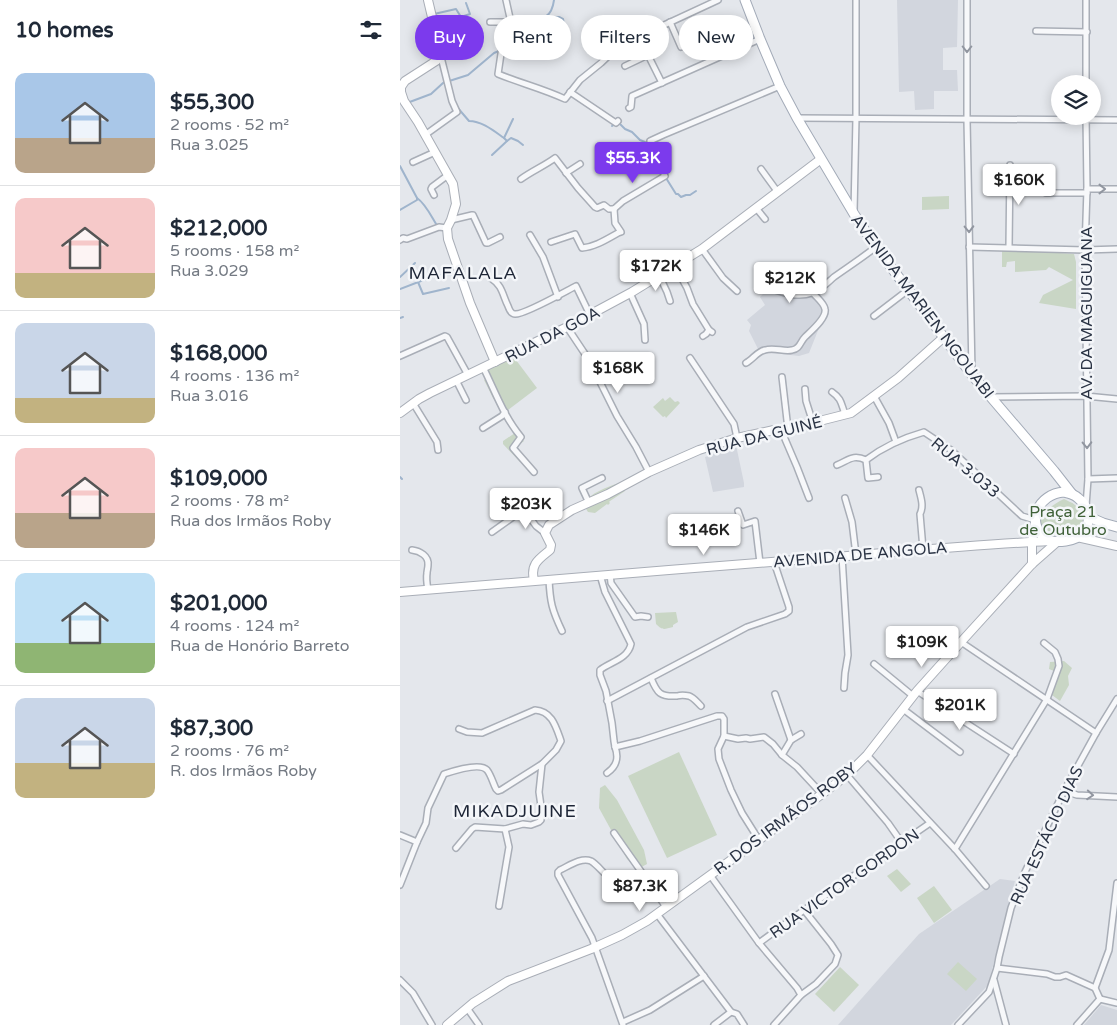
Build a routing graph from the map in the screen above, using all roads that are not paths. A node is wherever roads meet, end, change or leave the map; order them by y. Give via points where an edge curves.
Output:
1 (428, 0) edge
2 (506, 0) edge
3 (718, 0) edge
4 (745, 0) edge
5 (856, 0) edge
6 (967, 0) edge
7 (1086, 0) edge
8 (431, 15) edge
9 (509, 15) edge
10 (490, 22) dead end
11 (494, 22) edge
12 (670, 22) joint
13 (1036, 31) dead end
14 (1087, 32) junction
15 (760, 39) junction
16 (679, 42) edge
17 (437, 60) edge
18 (441, 60) edge
19 (500, 60) edge
20 (605, 60) edge
21 (625, 66) dead end
22 (1086, 75) edge
23 (662, 83) junction
24 (780, 86) junction
25 (570, 92) junction
26 (403, 106) edge
27 (629, 108) dead end
28 (797, 118) junction
29 (856, 118) junction
30 (1051, 119) edge
31 (1101, 119) edge
32 (967, 120) junction
33 (1117, 120) edge
34 (618, 122) dead end
35 (1085, 125) edge
36 (425, 135) junction
37 (435, 152) junction
38 (821, 159) junction
39 (413, 162) dead end
40 (580, 164) dead end
41 (1010, 165) dead end
42 (761, 169) dead end
43 (566, 173) junction
44 (448, 175) junction
45 (521, 179) dead end
46 (1117, 189) edge
47 (777, 191) junction
48 (1087, 191) junction
49 (1046, 193) dead end
50 (434, 195) dead end
51 (756, 208) junction
52 (614, 209) junction
53 (854, 214) junction
54 (765, 219) dead end
55 (451, 220) junction
56 (447, 228) junction
57 (530, 235) dead end
58 (500, 237) dead end
59 (400, 240) edge
60 (551, 242) dead end
61 (876, 247) junction
62 (969, 247) junction
63 (1009, 247) junction
64 (702, 249) junction
65 (1117, 249) edge
66 (1085, 250) junction
67 (675, 266) junction
68 (659, 276) junction
69 (492, 279) dead end
70 (770, 288) dead end
71 (908, 290) junction
72 (737, 291) dead end
73 (630, 293) junction
74 (813, 293) junction
75 (558, 296) junction
76 (670, 301) dead end
77 (590, 315) junction
78 (874, 316) dead end
79 (567, 327) junction
80 (703, 336) dead end
81 (944, 337) junction
82 (645, 340) dead end
83 (400, 356) edge
84 (690, 358) dead end
85 (494, 362) junction
86 (746, 363) dead end
87 (484, 367) junction
88 (468, 375) junction
89 (972, 375) junction
90 (782, 377) dead end
91 (456, 380) junction
92 (805, 389) dead end
93 (832, 392) dead end
94 (874, 396) junction
95 (1086, 396) junction
96 (989, 397) junction
97 (1117, 399) edge
98 (466, 400) dead end
99 (413, 404) junction
100 (505, 412) junction
101 (400, 413) edge
102 (845, 414) junction
103 (813, 423) junction
104 (483, 428) dead end
105 (785, 429) junction
106 (737, 438) junction
107 (896, 442) junction
108 (438, 450) dead end
109 (866, 460) junction
110 (837, 465) dead end
111 (1054, 471) junction
112 (534, 472) dead end
113 (649, 472) junction
114 (878, 477) dead end
115 (602, 478) dead end
116 (1117, 478) edge
117 (1088, 479) junction
118 (919, 490) dead end
119 (1055, 493) junction
120 (1072, 494) junction
121 (809, 498) dead end
122 (845, 498) dead end
123 (589, 503) junction
124 (1086, 507) junction
125 (738, 511) dead end
126 (1089, 517) junction
127 (1035, 520) junction
128 (1117, 527) edge
129 (492, 532) dead end
130 (545, 533) junction
131 (1077, 537) junction
132 (1032, 542) junction
133 (1053, 542) junction
134 (1117, 546) edge
135 (923, 549) junction
136 (412, 550) dead end
137 (856, 555) junction
138 (842, 556) junction
139 (774, 562) junction
140 (760, 563) junction
141 (1032, 564) junction
142 (610, 574) junction
143 (600, 575) junction
144 (549, 579) junction
145 (534, 580) junction
146 (428, 590) junction
147 (400, 592) edge
148 (648, 617) dead end
149 (562, 631) dead end
150 (961, 642) junction
151 (1044, 643) dead end
152 (874, 664) dead end
153 (651, 678) junction
154 (844, 688) dead end
155 (775, 694) dead end
156 (915, 694) junction
157 (1047, 699) junction
158 (1117, 700) edge
159 (607, 701) junction
160 (701, 706) dead end
161 (903, 709) junction
162 (459, 729) dead end
163 (1096, 733) junction
164 (801, 734) dead end
165 (724, 736) junction
166 (791, 740) junction
167 (615, 746) junction
168 (960, 752) dead end
169 (1014, 754) junction
170 (782, 755) junction
171 (866, 756) junction
172 (542, 764) junction
173 (607, 773) dead end
174 (847, 775) junction
175 (1064, 790) junction
176 (822, 794) junction
177 (1117, 797) edge
178 (930, 823) junction
179 (505, 829) junction
180 (614, 833) dead end
181 (400, 835) edge
182 (759, 840) junction
183 (417, 842) junction
184 (902, 843) junction
185 (456, 848) dead end
186 (955, 849) junction
187 (604, 872) dead end
188 (710, 875) junction
189 (1117, 883) edge
190 (400, 885) edge
191 (986, 886) dead end
192 (499, 906) dead end
193 (666, 907) junction
194 (804, 910) junction
195 (656, 914) junction
196 (1114, 923) edge
197 (759, 943) junction
198 (595, 947) junction
199 (997, 968) junction
200 (704, 976) junction
201 (994, 979) junction
202 (400, 980) edge
203 (1095, 988) junction
204 (801, 995) junction
205 (1100, 998) junction
206 (1117, 1003) edge
207 (466, 1008) junction
208 (730, 1012) junction
209 (623, 1023) edge
210 (432, 1025) edge
211 (447, 1025) edge
212 (479, 1025) edge
213 (714, 1025) edge
214 (744, 1025) edge
215 (774, 1025) edge
216 (958, 1025) edge
217 (1006, 1025) edge
218 (1077, 1025) edge

1 - 8 street
2 - 9 street
3 - 12 street
4 - 15 main road, AVENIDA MARIEN NGOUABI
5 - 29 street
6 -> 32 street
7 - 14 street
10 - 11 street
12 - 16 street
13 - 14 street
14 - 22 street
15 - 23 street
15 - 24 main road, AVENIDA MARIEN NGOUABI
17 - 26 street via 404,83 401,92
18 - 36 street via 457,112
19 - 25 street via 498,74 565,99
20 - 25 street
21 - 23 street via 648,55
23 - 27 street via 632,96
24 - 28 main road, AVENIDA MARIEN NGOUABI
24 - 52 street via 650,141 665,176
25 - 34 street
26 - 36 street
28 - 29 street
28 - 38 main road, AVENIDA MARIEN NGOUABI
29 - 32 street
29 - 53 street
30 - 32 street
31 - 33 street
32 -> 62 street
35 - 48 street, AV. DA MAGUIGUANA
36 - 37 street
37 - 39 street
37 - 44 street
38 - 47 street, RUA DA GOA
38 - 53 main road, AVENIDA MARIEN NGOUABI
40 - 43 street
41 - 63 street
42 - 47 street
43 - 45 street via 555,158
43 - 52 street via 595,207 604,205
44 - 50 street via 431,188
44 - 55 street via 456,204
48 -> 46 street
47 - 51 street, RUA DA GOA
48 - 49 street
48 - 66 street, AV. DA MAGUIGUANA
51 - 54 street
51 - 64 street, RUA DA GOA
52 - 60 street via 615,223 621,232 585,248 575,234
53 - 61 main road, AVENIDA MARIEN NGOUABI
55 - 56 street
55 - 58 street via 473,215 486,243
56 - 59 street via 439,227
56 - 85 street via 462,282
57 - 75 street via 543,257
61 - 71 main road, AVENIDA MARIEN NGOUABI
61 - 74 street
62 - 63 street
62 - 89 street
63 - 66 street
64 - 67 street, RUA DA GOA
64 - 72 street
65 - 66 street
66 - 95 street, AV. DA MAGUIGUANA
67 - 68 street, RUA DA GOA
67 - 80 street via 710,331
68 - 73 street, RUA DA GOA
68 - 76 street
69 - 75 street via 500,286 514,314
70 - 74 street via 796,295
71 - 78 street
71 - 81 main road, AVENIDA MARIEN NGOUABI
73 - 77 street, RUA DA GOA
73 - 82 street via 644,324
74 - 86 street via 826,311 799,348 765,350
75 - 77 street via 576,286
77 - 79 street, RUA DA GOA
79 - 85 street, RUA DA GOA
79 - 113 street via 589,360
81 - 89 main road, AVENIDA MARIEN NGOUABI
81 - 94 street, RUA DA GUINÉ
83 - 88 street via 445,336
84 - 106 street via 734,424
85 - 87 street, RUA DA GOA
87 - 88 street, RUA DA GOA
87 - 100 street
88 - 91 street, RUA DA GOA
89 - 96 main road, AVENIDA MARIEN NGOUABI
90 - 105 street
91 - 98 street
91 - 99 street, RUA DA GOA
92 - 103 street
93 - 102 street via 842,402
94 - 102 street, RUA DA GUINÉ
94 - 107 street
95 - 96 street
95 - 97 street
95 -> 117 street, AV. DA MAGUIGUANA
96 - 111 main road, AVENIDA MARIEN NGOUABI
99 - 101 street, RUA DA GOA
99 - 108 street
100 - 104 street
100 - 112 street via 521,437 513,448
102 - 103 street, RUA DA GUINÉ
103 - 105 street, RUA DA GUINÉ
105 - 106 street, RUA DA GUINÉ
105 - 121 street via 785,439
106 - 113 street, RUA DA GUINÉ via 699,450
107 - 109 street, RUA 3.033
107 - 127 street, RUA 3.033 via 924,432 951,450 1022,516
109 - 110 street via 855,457
109 - 114 street via 868,478
111 - 119 main road
111 - 120 main road, AVENIDA MARIEN NGOUABI
113 - 123 street, RUA DA GUINÉ
115 - 123 street via 582,488
116 - 117 street
117 - 124 street, AV. DA MAGUIGUANA
118 - 135 street via 923,504 920,514
119 - 120 main road
119 - 127 main road via 1044,499
120 - 124 main road
122 - 137 street
123 - 130 street, RUA DA GUINÉ via 557,518 548,525
124 - 126 main road
125 - 140 street via 743,525 755,521
126 - 128 main road
126 - 131 main road via 1086,528
127 - 132 street
127 - 133 main road via 1041,536
129 - 130 street via 525,511
130 - 145 street via 550,550 537,560
131 - 133 main road
131 - 134 street
132 - 133 street, AVENIDA DE ANGOLA
132 - 135 street, AVENIDA DE ANGOLA
132 - 141 street
133 - 141 street, R. DOS IRMÃOS ROBY
135 - 137 street, AVENIDA DE ANGOLA
136 - 146 street via 420,551 428,560
137 - 138 street, AVENIDA DE ANGOLA
138 - 139 street, AVENIDA DE ANGOLA
138 - 154 street via 848,655
139 - 140 street, AVENIDA DE ANGOLA
139 - 153 street via 789,611 747,627
140 - 142 street, AVENIDA DE ANGOLA
141 - 150 street, R. DOS IRMÃOS ROBY
142 - 143 street, AVENIDA DE ANGOLA
142 - 148 street via 611,583 635,617
143 - 144 street, AVENIDA DE ANGOLA
143 - 159 street via 631,644 623,657 600,670
144 - 145 street, AVENIDA DE ANGOLA
144 - 149 street via 552,610
145 - 146 street, AVENIDA DE ANGOLA
146 - 147 street, AVENIDA DE ANGOLA
150 - 156 street, R. DOS IRMÃOS ROBY
150 - 157 street
151 - 157 street via 1055,652 1059,666
152 - 156 street
153 - 159 street
153 - 160 street via 656,691 662,695 688,695
155 - 166 street
156 - 161 street, R. DOS IRMÃOS ROBY
156 - 169 street
157 - 163 street
157 - 169 street
158 - 163 street, RUA ESTÁCIO DIAS
159 - 167 street
161 - 168 street
161 - 171 street, R. DOS IRMÃOS ROBY
162 - 172 street via 482,733 534,710 542,711 556,727 561,742
163 - 175 street, RUA ESTÁCIO DIAS
164 - 166 street
165 - 167 street via 724,719 717,716
165 - 170 street via 750,739 764,736
165 - 182 street via 718,749 719,759 742,813
166 - 170 street
167 - 173 street via 616,764
169 - 186 street
170 - 176 street
171 - 174 street, R. DOS IRMÃOS ROBY
171 - 178 street
172 - 179 street via 538,792 542,820 538,824
172 - 183 street via 498,791 486,769 476,766 446,773 428,808 426,823
174 - 176 street, R. DOS IRMÃOS ROBY
174 - 184 street
175 -> 177 street
175 - 199 street, RUA ESTÁCIO DIAS via 1011,908
176 - 182 street, R. DOS IRMÃOS ROBY
178 - 184 street, RUA VICTOR GORDON
178 - 186 street
179 - 185 street via 475,827
179 - 192 street via 509,847
180 - 193 street
181 - 183 street
182 - 188 street, R. DOS IRMÃOS ROBY
183 - 190 street
184 - 194 street, RUA VICTOR GORDON
186 - 191 street
187 - 198 street via 586,860 558,872
188 - 193 street, R. DOS IRMÃOS ROBY
188 - 197 street
189 - 196 street
193 - 195 street, R. DOS IRMÃOS ROBY
194 - 197 street, RUA VICTOR GORDON
194 - 204 street via 838,955 835,964
195 - 198 street, R. DOS IRMÃOS ROBY
195 - 200 street
196 - 203 street via 1109,950
197 - 204 street
198 - 207 street, R. DOS IRMÃOS ROBY via 508,981
198 - 209 street
199 - 201 street, RUA ESTÁCIO DIAS
199 - 203 street via 1060,977 1066,975
200 - 208 street
200 - 209 street
201 - 216 street, RUA ESTÁCIO DIAS via 989,992
201 - 217 street
202 - 210 street via 413,993
203 - 205 street
204 - 215 street
205 - 206 street
205 - 218 street
207 - 211 street, R. DOS IRMÃOS ROBY
207 - 212 street
208 - 213 street
208 - 214 street via 736,1014

